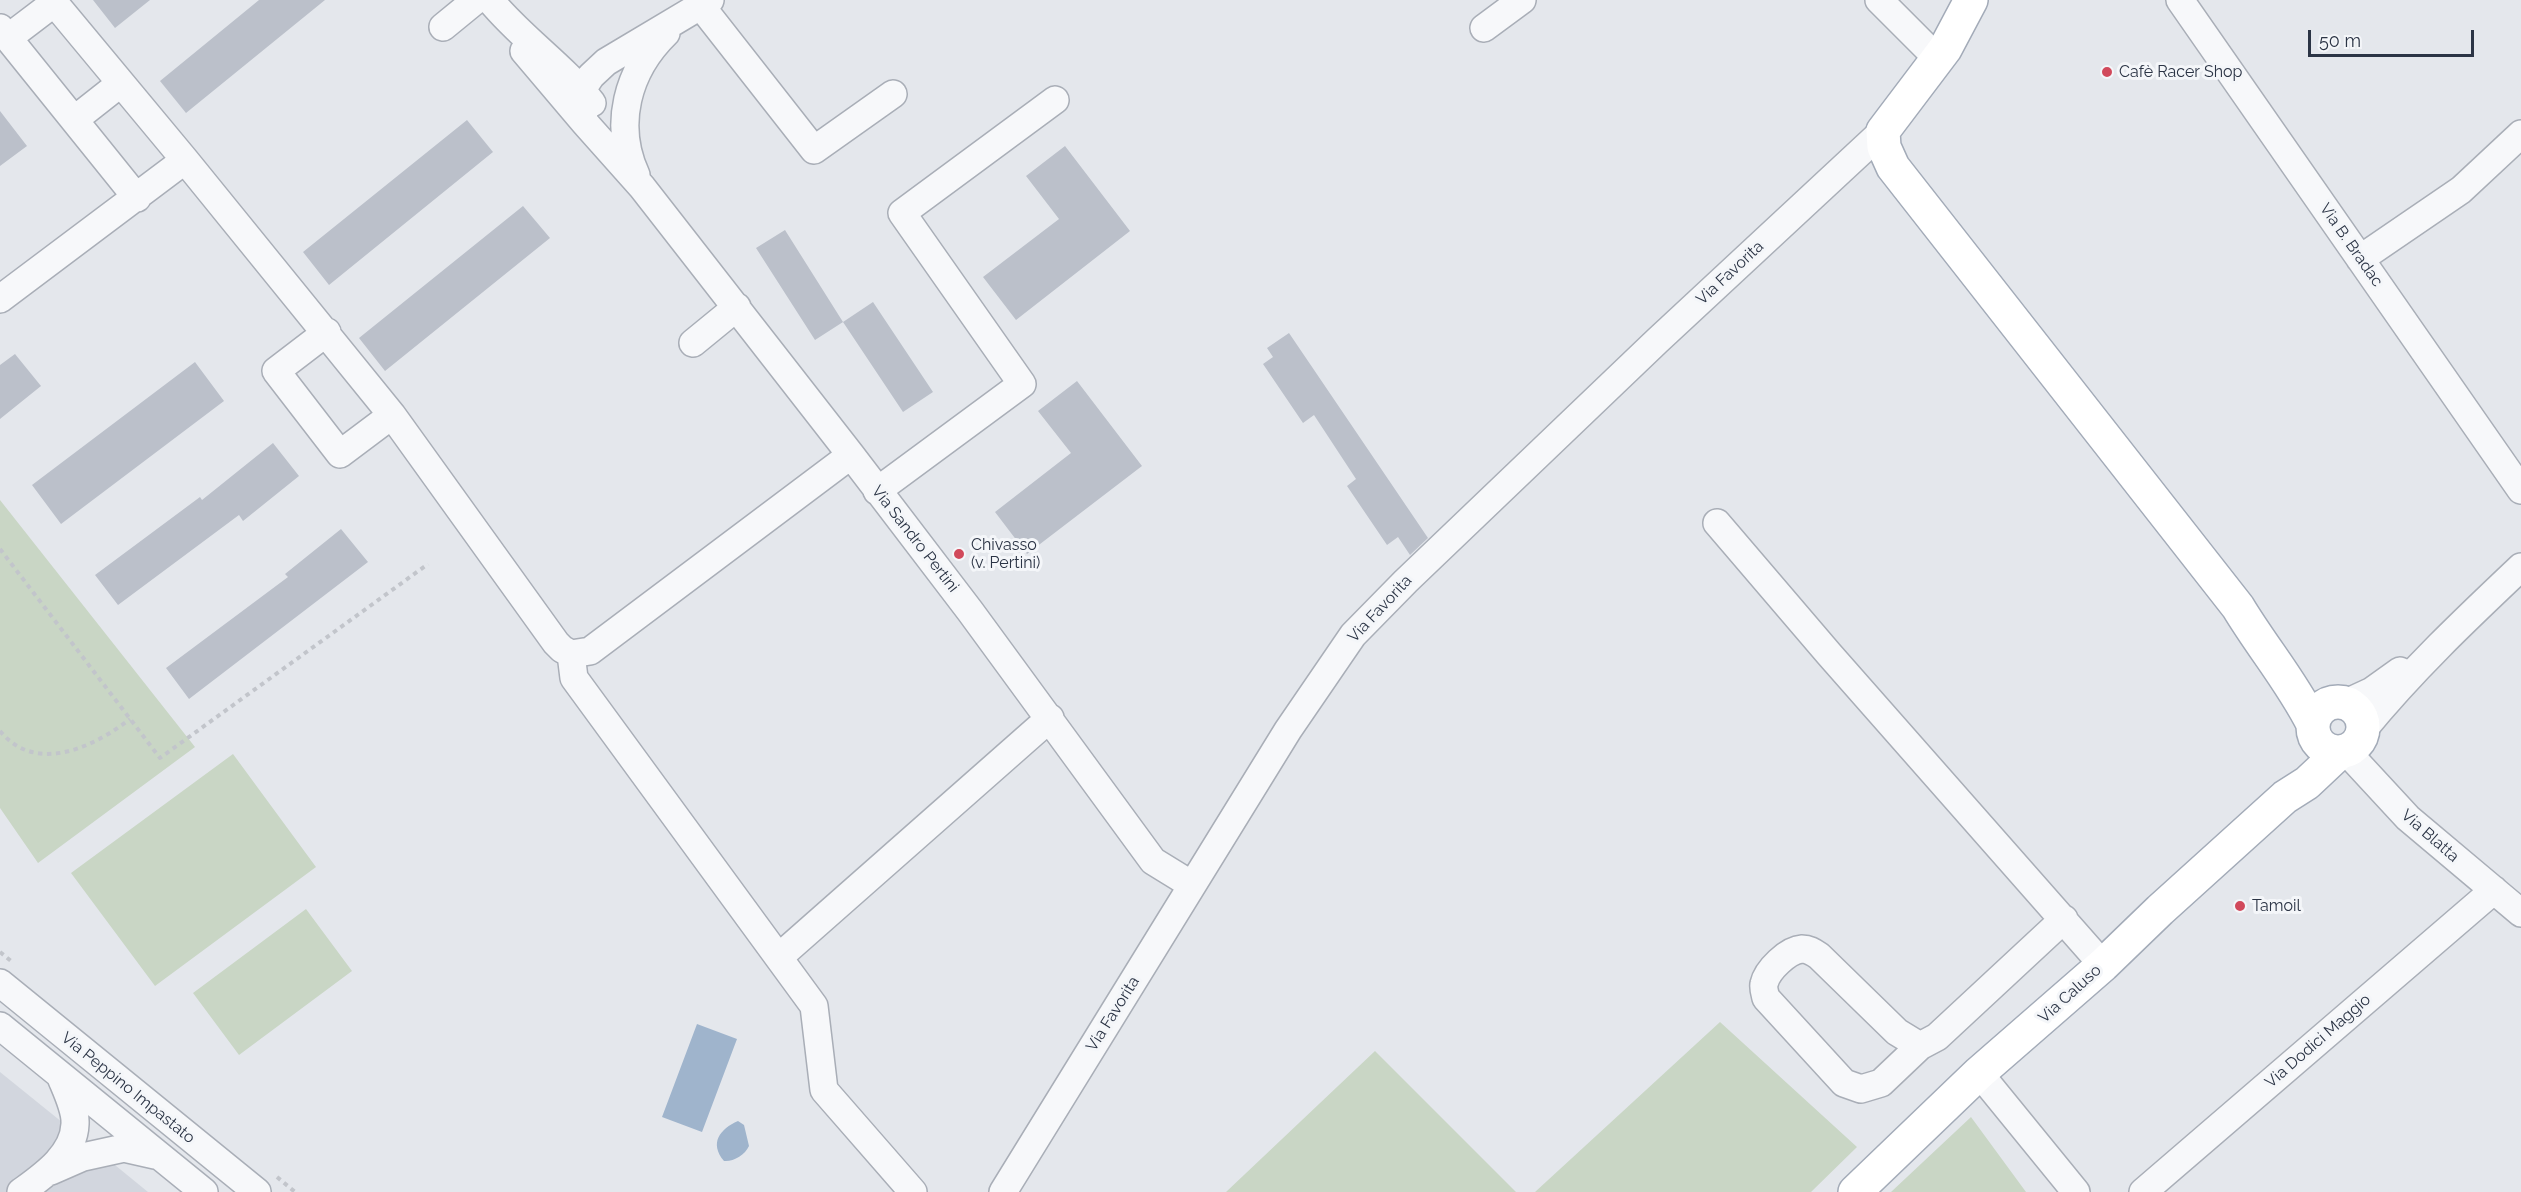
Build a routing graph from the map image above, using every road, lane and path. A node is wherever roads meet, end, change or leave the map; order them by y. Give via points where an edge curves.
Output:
1 (1522, 0) edge
2 (1879, 0) edge
3 (1971, 0) edge
4 (1996, 0) edge
5 (2180, 0) edge
6 (53, 1) edge
7 (488, 3) edge
8 (697, 8) edge
9 (443, 27) dead end
10 (1484, 28) dead end
11 (4, 33) edge
12 (1941, 54) junction
13 (549, 57) junction
14 (630, 59) junction
15 (121, 84) junction
16 (893, 94) dead end
17 (1055, 100) dead end
18 (580, 101) junction
19 (74, 120) junction
20 (1883, 131) junction
21 (2521, 134) edge
22 (626, 147) junction
23 (185, 160) junction
24 (642, 187) junction
25 (137, 198) junction
26 (2360, 259) junction
27 (0, 299) edge
28 (737, 307) junction
29 (327, 332) junction
30 (693, 343) dead end
31 (392, 415) junction
32 (851, 455) junction
33 (2521, 490) edge
34 (878, 491) junction
35 (1717, 523) dead end
36 (0, 549) edge
37 (428, 564) dead end
38 (2521, 567) edge
39 (2238, 607) junction
40 (571, 654) junction
41 (1050, 718) junction
42 (130, 719) junction
43 (2313, 728) junction
44 (2347, 728) junction
45 (0, 731) edge
46 (2285, 797) junction
47 (1192, 885) junction
48 (2494, 890) junction
49 (2521, 914) edge
50 (2064, 920) junction
51 (779, 957) junction
52 (2103, 965) junction
53 (0, 983) edge
54 (0, 1026) edge
55 (1920, 1046) junction
56 (1980, 1073) junction
57 (60, 1075) junction
58 (161, 1157) junction
59 (47, 1172) junction
60 (21, 1192) edge
61 (204, 1192) edge
62 (257, 1192) edge
63 (913, 1192) edge
64 (1003, 1192) edge
65 (1855, 1192) edge
66 (2076, 1192) edge
67 (2143, 1192) edge

1 - 10 street
2 - 12 street
3 - 12 main road
4 - 12 main road
5 - 26 street, Via B. Bradac
6 - 11 street
6 - 15 street
7 - 9 street
7 - 13 street
7 - 18 street via 527,56
8 - 14 street
8 - 16 street via 814,150
11 - 19 street
12 - 20 main road
13 - 14 street via 570,61
13 - 18 street
14 - 18 street via 606,62 591,76
14 - 22 street
15 - 19 street
15 - 23 street
17 - 34 street via 902,213 1022,384
18 - 22 street
18 - 24 street
19 - 25 street
20 - 39 main road via 1884,147 1893,167
20 - 47 street, Via Favorita via 1649,349 1353,635 1288,730
21 - 26 street via 2462,190
22 - 24 street
23 - 25 street
23 - 29 street
24 - 28 street, Via Sandro Pertini
25 - 27 street
26 - 33 street, Via B. Bradac
28 - 30 street
28 - 32 street, Via Sandro Pertini
29 - 31 street
29 - 31 street via 276,371 340,454
31 - 40 street via 556,643
32 - 34 street, Via Sandro Pertini
32 - 40 street via 590,651
34 - 41 street, Via Sandro Pertini
35 - 50 street
36 - 42 path
37 - 42 path via 160,758
38 - 44 street, Via Caluso via 2384,704
39 - 43 main road via 2301,700
39 - 44 main road via 2322,690
40 - 51 street via 574,678
41 - 47 street, Via Sandro Pertini via 1153,861
41 - 51 street
42 - 45 path via 89,746 41,754 19,748
43 - 44 main road via 2315,717 2324,706
43 - 46 main road, Via Caluso via 2307,755
44 - 46 main road, Via Caluso via 2307,783
44 - 48 street, Via Blatta via 2408,818
46 - 52 main road, Via Caluso
47 - 64 street, Via Favorita
48 - 49 street, Via Blatta
48 - 67 street, Via Dodici Maggio
50 - 52 street
50 - 55 street via 1937,1037
51 - 63 street via 814,1006 824,1090
52 - 56 main road, Via Caluso
53 - 62 street, Via Peppino Impastato
54 - 57 street, Via Peppino Impastato
55 - 55 street via 1898,1032 1809,950 1799,949 1767,974 1766,998 1844,1083 1861,1089 1881,1083
56 - 65 main road, Via Caluso
56 - 66 street
57 - 58 street, Via Peppino Impastato
57 - 59 street via 76,1123 64,1153
58 - 59 street via 124,1148 83,1157
58 - 61 street, Via Peppino Impastato
59 - 60 street

